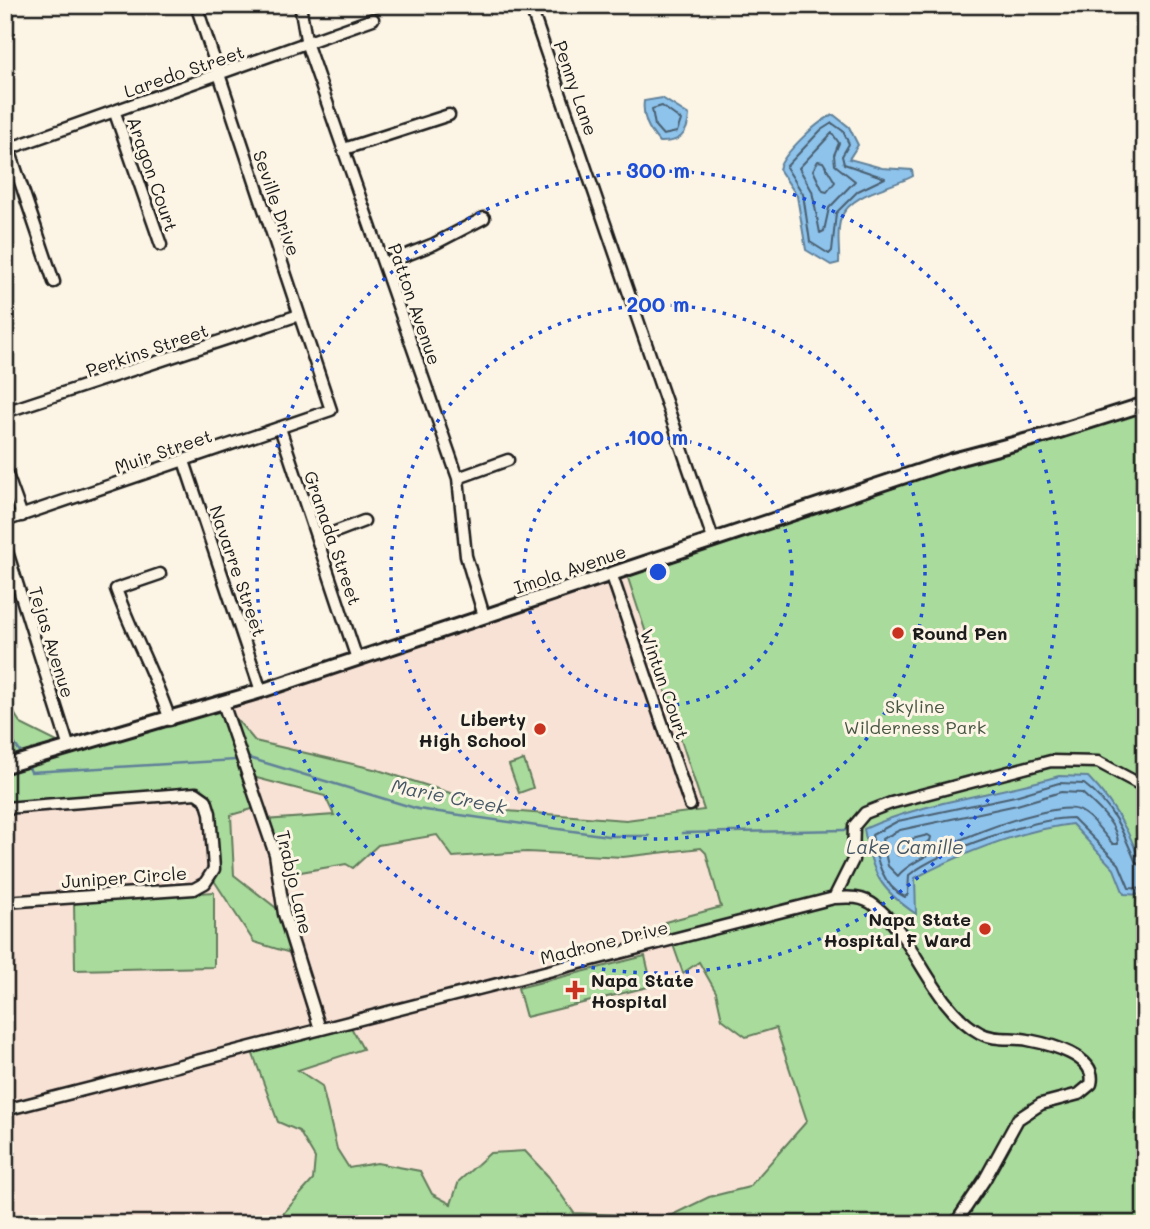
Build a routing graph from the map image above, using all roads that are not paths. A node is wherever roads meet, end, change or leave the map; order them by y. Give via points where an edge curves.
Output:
1 (195, 5) edge
2 (300, 5) edge
3 (530, 5) edge
4 (373, 19) dead end
5 (307, 45) junction
6 (217, 77) junction
7 (115, 113) junction
8 (449, 115) dead end
9 (5, 138) edge
10 (345, 149) junction
11 (7, 150) edge
12 (484, 218) dead end
13 (161, 245) dead end
14 (384, 264) junction
15 (54, 282) dead end
16 (299, 315) junction
17 (1145, 404) edge
18 (331, 410) joint
19 (5, 412) edge
20 (280, 428) junction
21 (508, 460) dead end
22 (184, 461) junction
23 (5, 469) edge
24 (458, 478) junction
25 (22, 516) junction
26 (5, 521) edge
27 (364, 521) dead end
28 (317, 539) junction
29 (713, 539) junction
30 (5, 545) edge
31 (611, 573) junction
32 (160, 574) dead end
33 (484, 616) junction
34 (357, 659) junction
35 (261, 691) junction
36 (223, 703) junction
37 (170, 720) junction
38 (69, 748) junction
39 (9, 765) edge
40 (1145, 787) edge
41 (690, 806) dead end
42 (5, 808) edge
43 (834, 898) junction
44 (5, 902) edge
45 (320, 1029) junction
46 (5, 1110) edge
47 (955, 1224) edge

1 - 6 street, Seville Drive
2 - 5 street, Patton Avenue
3 - 29 street, Penny Lane
4 - 5 street, Laredo Street
5 - 6 street, Laredo Street
5 - 10 street, Patton Avenue
6 - 7 street, Laredo Street
6 - 16 street, Seville Drive
7 - 11 street, Laredo Street
7 - 13 street, Aragon Court
8 - 10 street
9 - 11 street
10 - 14 street, Patton Avenue
11 - 15 street
12 - 14 street
14 - 24 street, Patton Avenue
16 - 18 street, Seville Drive
16 - 19 street, Perkins Street
17 - 29 street, Imola Avenue via 953,460
18 - 20 street, Muir Street
20 - 22 street, Muir Street
20 - 28 street, Granada Street
21 - 24 street
22 - 25 street, Muir Street
22 - 35 street, Navarre Street
23 - 25 street
24 - 33 street, Patton Avenue via 466,556
25 - 26 street, Muir Street
27 - 28 street
28 - 34 street, Granada Street
29 - 31 street, Imola Avenue
30 - 38 street, Tejas Avenue
31 - 33 street, Imola Avenue
31 - 41 street, Wintun Court
32 - 37 street via 116,589
33 - 34 street, Imola Avenue
34 - 35 street, Imola Avenue
35 - 36 street, Imola Avenue
36 - 37 street, Imola Avenue
36 - 45 street, Trabjo Lane via 275,854 284,915
37 - 38 street, Imola Avenue
38 - 39 street, Imola Avenue
40 - 43 street via 1098,762 1051,761 891,803 865,813 854,826 853,860
42 - 44 street, Juniper Circle via 196,793 206,800 210,813 214,869 205,883 194,889
43 - 45 street, Madrone Drive
43 - 47 street via 858,898 877,907 926,977 979,1033 1052,1046 1087,1064 1092,1074 1091,1084 1084,1090 1041,1104 1018,1119
45 - 46 street, Madrone Drive

